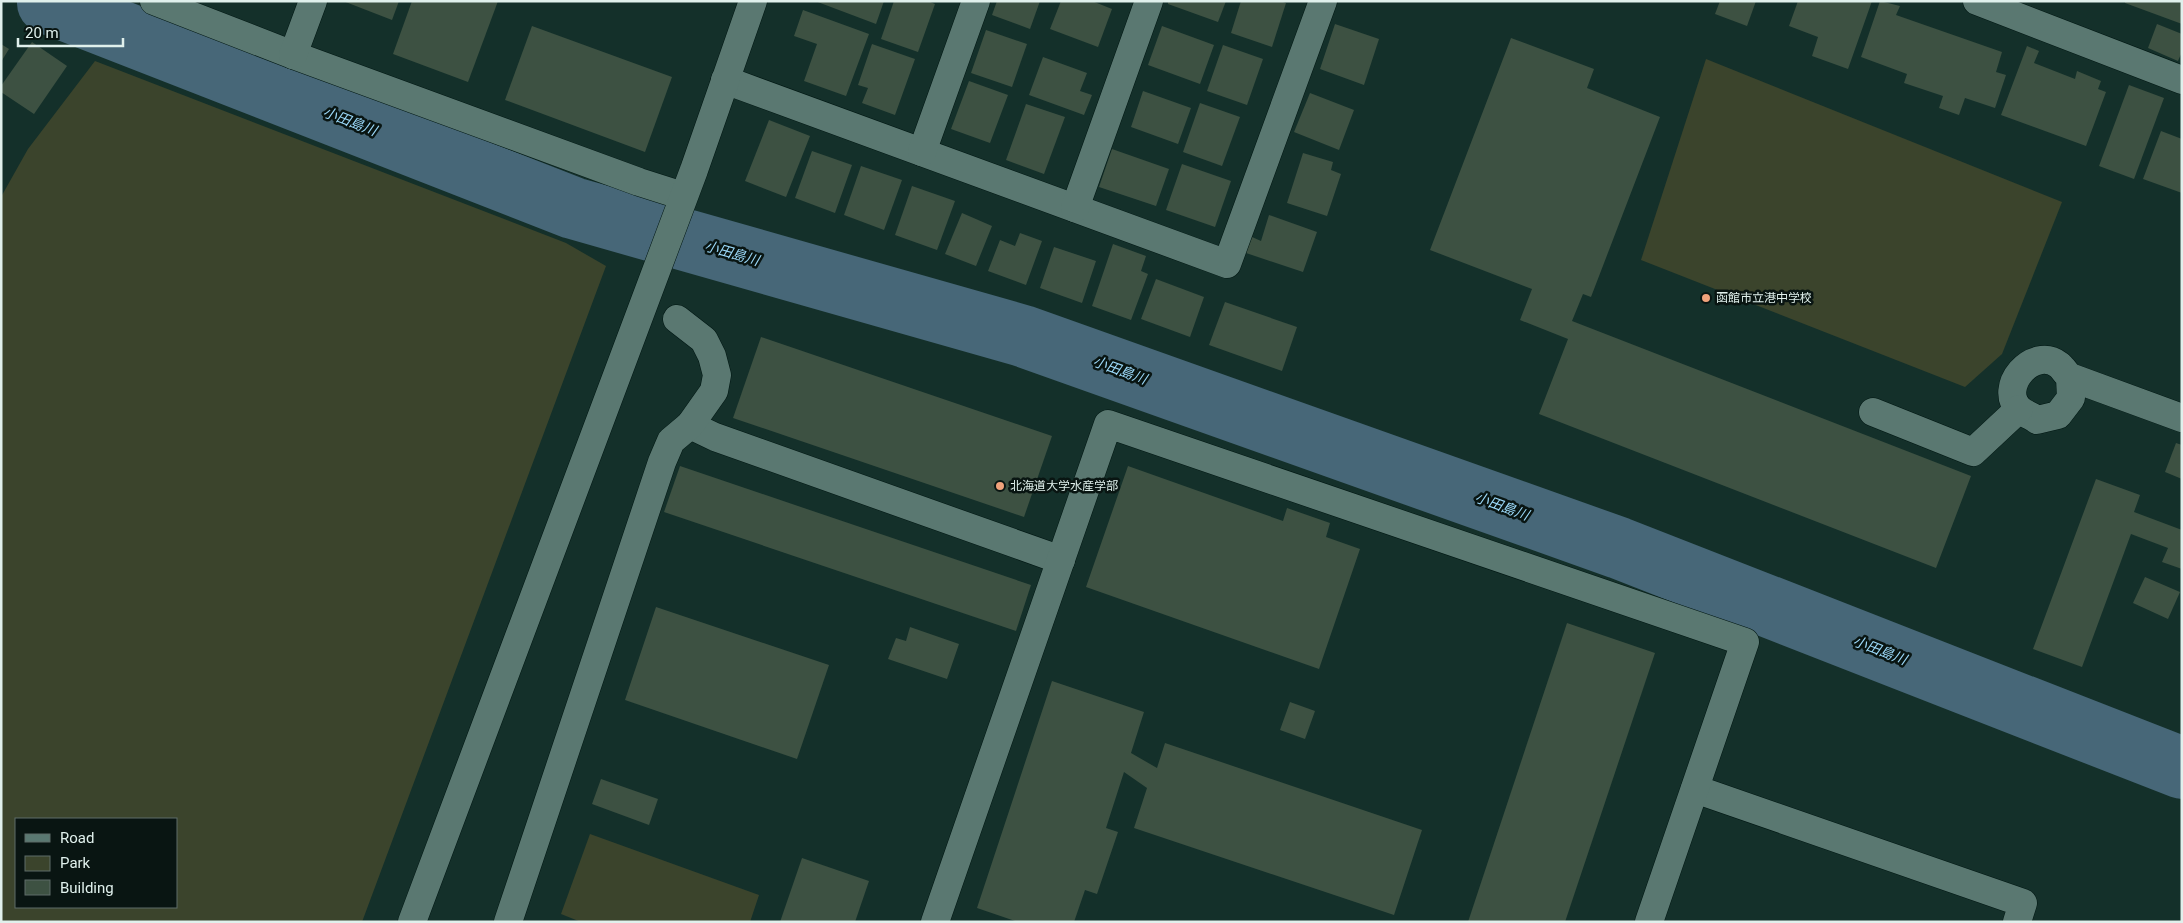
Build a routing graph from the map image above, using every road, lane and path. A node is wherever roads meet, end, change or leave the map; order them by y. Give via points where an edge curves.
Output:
1 (154, 1) edge
2 (313, 1) edge
3 (753, 1) edge
4 (976, 1) edge
5 (1149, 1) edge
6 (1323, 1) edge
7 (1978, 1) edge
8 (293, 55) junction
9 (725, 80) junction
10 (2182, 80) edge
11 (922, 152) junction
12 (683, 196) junction
13 (1075, 208) junction
14 (677, 319) dead end
15 (2070, 377) junction
16 (2019, 409) junction
17 (1873, 412) dead end
18 (2182, 418) edge
19 (690, 425) junction
20 (1061, 560) junction
21 (1695, 789) junction
22 (412, 922) edge
23 (508, 922) edge
24 (935, 922) edge
25 (1649, 922) edge
26 (2017, 922) edge

1 - 8 street
2 - 8 street
3 - 9 street
4 - 11 street
5 - 13 street
6 - 13 street via 1227,264
7 - 10 street
8 - 12 street
9 - 11 street
9 - 12 street
11 - 13 street
12 - 22 street
14 - 19 street via 704,340 717,375 714,391
15 - 16 street via 2071,398 2058,416 2037,420
15 - 16 street via 2058,364 2042,360 2027,365 2016,377 2013,393
15 - 18 street
16 - 17 street via 1973,452
19 - 20 street via 715,438
19 - 23 street via 672,441 662,462
20 - 21 street via 1108,424 1744,642
20 - 24 street
21 - 25 street
21 - 26 street via 2023,903

